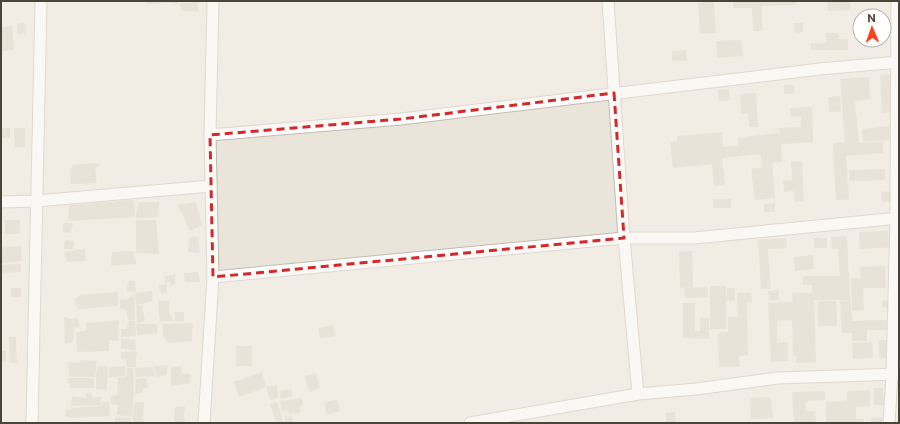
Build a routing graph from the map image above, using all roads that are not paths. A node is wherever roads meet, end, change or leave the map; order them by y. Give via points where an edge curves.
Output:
1 (41, 1) edge
2 (213, 1) edge
3 (608, 1) edge
4 (897, 1) edge
5 (898, 62) edge
6 (614, 93) junction
7 (210, 135) junction
8 (211, 186) junction
9 (36, 201) junction
10 (1, 202) edge
11 (898, 218) edge
12 (624, 238) junction
13 (213, 277) junction
14 (896, 374) edge
15 (638, 394) junction
16 (32, 423) edge
17 (204, 423) edge
18 (470, 423) edge
19 (889, 423) edge

1 - 9 street
2 - 7 street
3 - 6 street
4 - 5 street
5 - 6 street
5 - 11 street
6 - 7 street via 401,119
6 - 12 street
7 - 8 street
8 - 9 street
8 - 13 street
9 - 10 street
9 - 16 street
11 - 12 street via 694,238
11 - 14 street
12 - 13 street
12 - 15 street
13 - 17 street
14 - 15 street via 778,378
14 - 19 street
15 - 18 street

